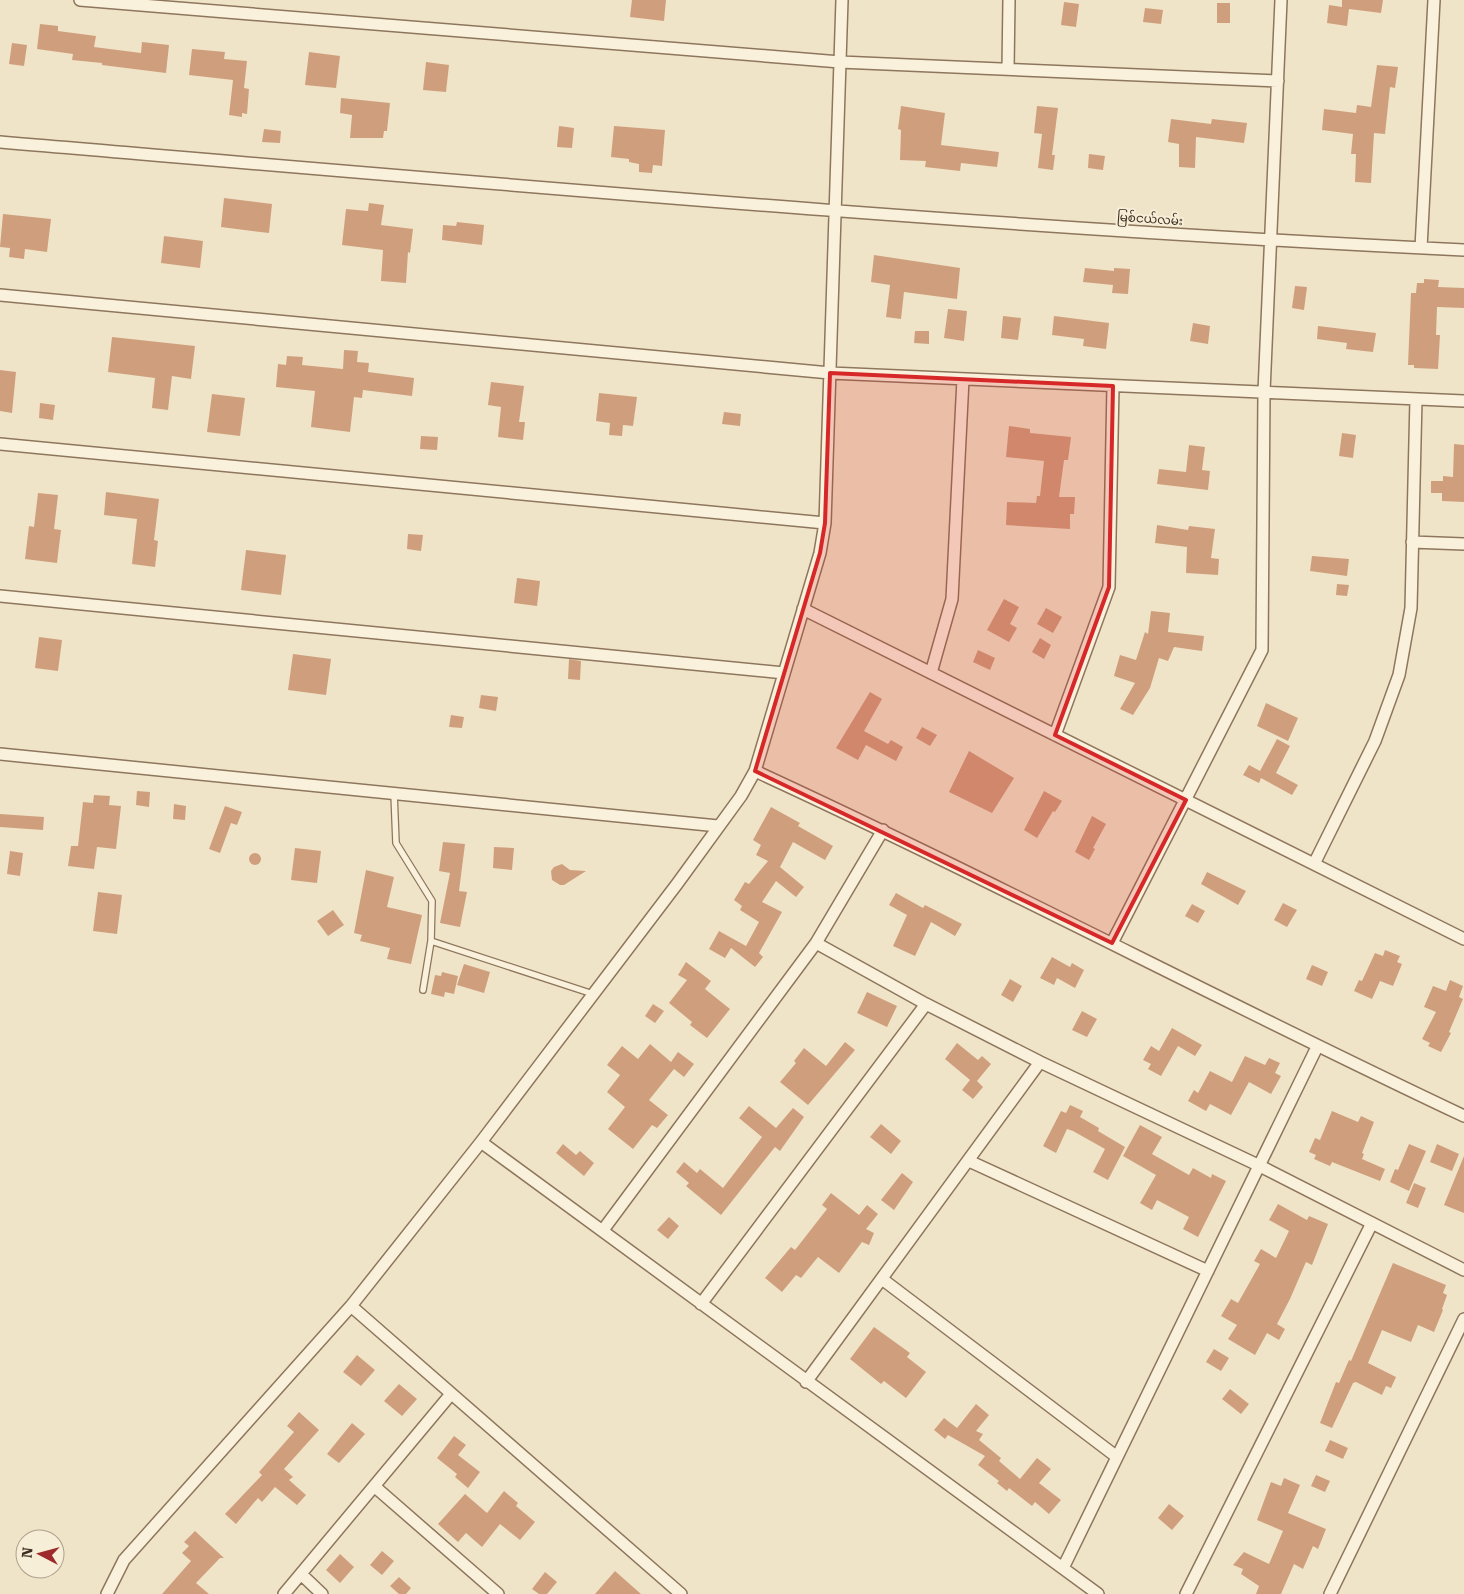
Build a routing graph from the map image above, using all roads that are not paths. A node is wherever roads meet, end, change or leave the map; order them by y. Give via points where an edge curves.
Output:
1 (80, 0) edge
2 (842, 0) edge
3 (1009, 0) edge
4 (1281, 0) edge
5 (1434, 0) edge
6 (840, 62) junction
7 (1008, 69) junction
8 (1278, 81) junction
9 (0, 142) edge
10 (835, 212) junction
11 (1271, 240) junction
12 (1422, 248) junction
13 (1464, 250) edge
14 (0, 295) edge
15 (830, 373) junction
16 (963, 379) junction
17 (1113, 386) junction
18 (1264, 392) junction
19 (1416, 399) junction
20 (1464, 401) edge
21 (0, 444) edge
22 (825, 524) junction
23 (1412, 542) junction
24 (1464, 544) edge
25 (0, 596) edge
26 (803, 609) junction
27 (784, 673) junction
28 (931, 673) junction
29 (1056, 735) junction
30 (0, 754) edge
31 (755, 771) junction
32 (394, 793) junction
33 (1186, 800) junction
34 (718, 826) junction
35 (883, 830) junction
36 (1314, 864) junction
37 (1464, 939) edge
38 (431, 941) junction
39 (816, 943) junction
40 (1112, 943) junction
41 (423, 990) dead end
42 (593, 994) junction
43 (926, 1004) junction
44 (1317, 1047) junction
45 (1040, 1062) junction
46 (1464, 1116) edge
47 (481, 1142) junction
48 (969, 1161) junction
49 (1260, 1166) junction
50 (1372, 1223) junction
51 (603, 1230) junction
52 (1464, 1270) edge
53 (1208, 1271) junction
54 (882, 1279) junction
55 (701, 1304) junction
56 (351, 1306) junction
57 (1464, 1319) edge
58 (806, 1382) junction
59 (451, 1394) junction
60 (1117, 1457) junction
61 (374, 1486) junction
62 (1062, 1568) junction
63 (301, 1574) junction
64 (107, 1594) edge
65 (284, 1594) edge
66 (322, 1594) edge
67 (498, 1594) edge
68 (681, 1594) edge
69 (1098, 1594) edge
70 (1186, 1594) edge
71 (1330, 1594) edge

1 - 6 street
2 - 6 street
3 - 7 street
4 - 8 street
5 - 12 street
6 - 7 street
6 - 10 street
7 - 8 street
8 - 11 street
9 - 10 street, မြစ်ငယ်လမ်း
10 - 11 street, မြစ်ငယ်လမ်း
10 - 15 street
11 - 12 street, မြစ်ငယ်လမ်း
11 - 18 street
12 - 13 street, မြစ်ငယ်လမ်း
14 - 15 street
15 - 16 street
15 - 22 street
16 - 17 street
16 - 28 street via 952,600
17 - 18 street
17 - 29 street via 1109,587
18 - 19 street
18 - 33 street via 1262,650
19 - 20 street
19 - 23 street
21 - 22 street
22 - 26 street via 820,554
23 - 24 street
23 - 36 street via 1411,608 1399,676 1374,741
25 - 27 street
26 - 27 street
26 - 28 street
27 - 31 street
28 - 29 street
29 - 33 street
30 - 32 street
31 - 34 street
31 - 35 street
32 - 34 street
32 - 38 lane via 396,842 432,901
33 - 36 street
33 - 40 street
34 - 42 street
35 - 39 street
35 - 40 street
36 - 37 street
38 - 41 lane
38 - 42 lane
39 - 43 street
39 - 51 street
40 - 44 street
42 - 47 street
43 - 45 street
43 - 55 street
44 - 46 street
44 - 49 street
45 - 48 street
45 - 49 street
47 - 51 street
47 - 56 street
48 - 53 street
48 - 54 street
49 - 50 street
49 - 53 street
50 - 52 street
50 - 70 street
51 - 55 street
53 - 60 street
54 - 58 street
54 - 60 street
55 - 58 street
56 - 59 street
56 - 64 street via 124,1560
57 - 71 street
58 - 62 street
59 - 61 street
59 - 68 street
60 - 62 street
61 - 63 street
61 - 67 street
62 - 69 street
63 - 65 street
63 - 66 street

